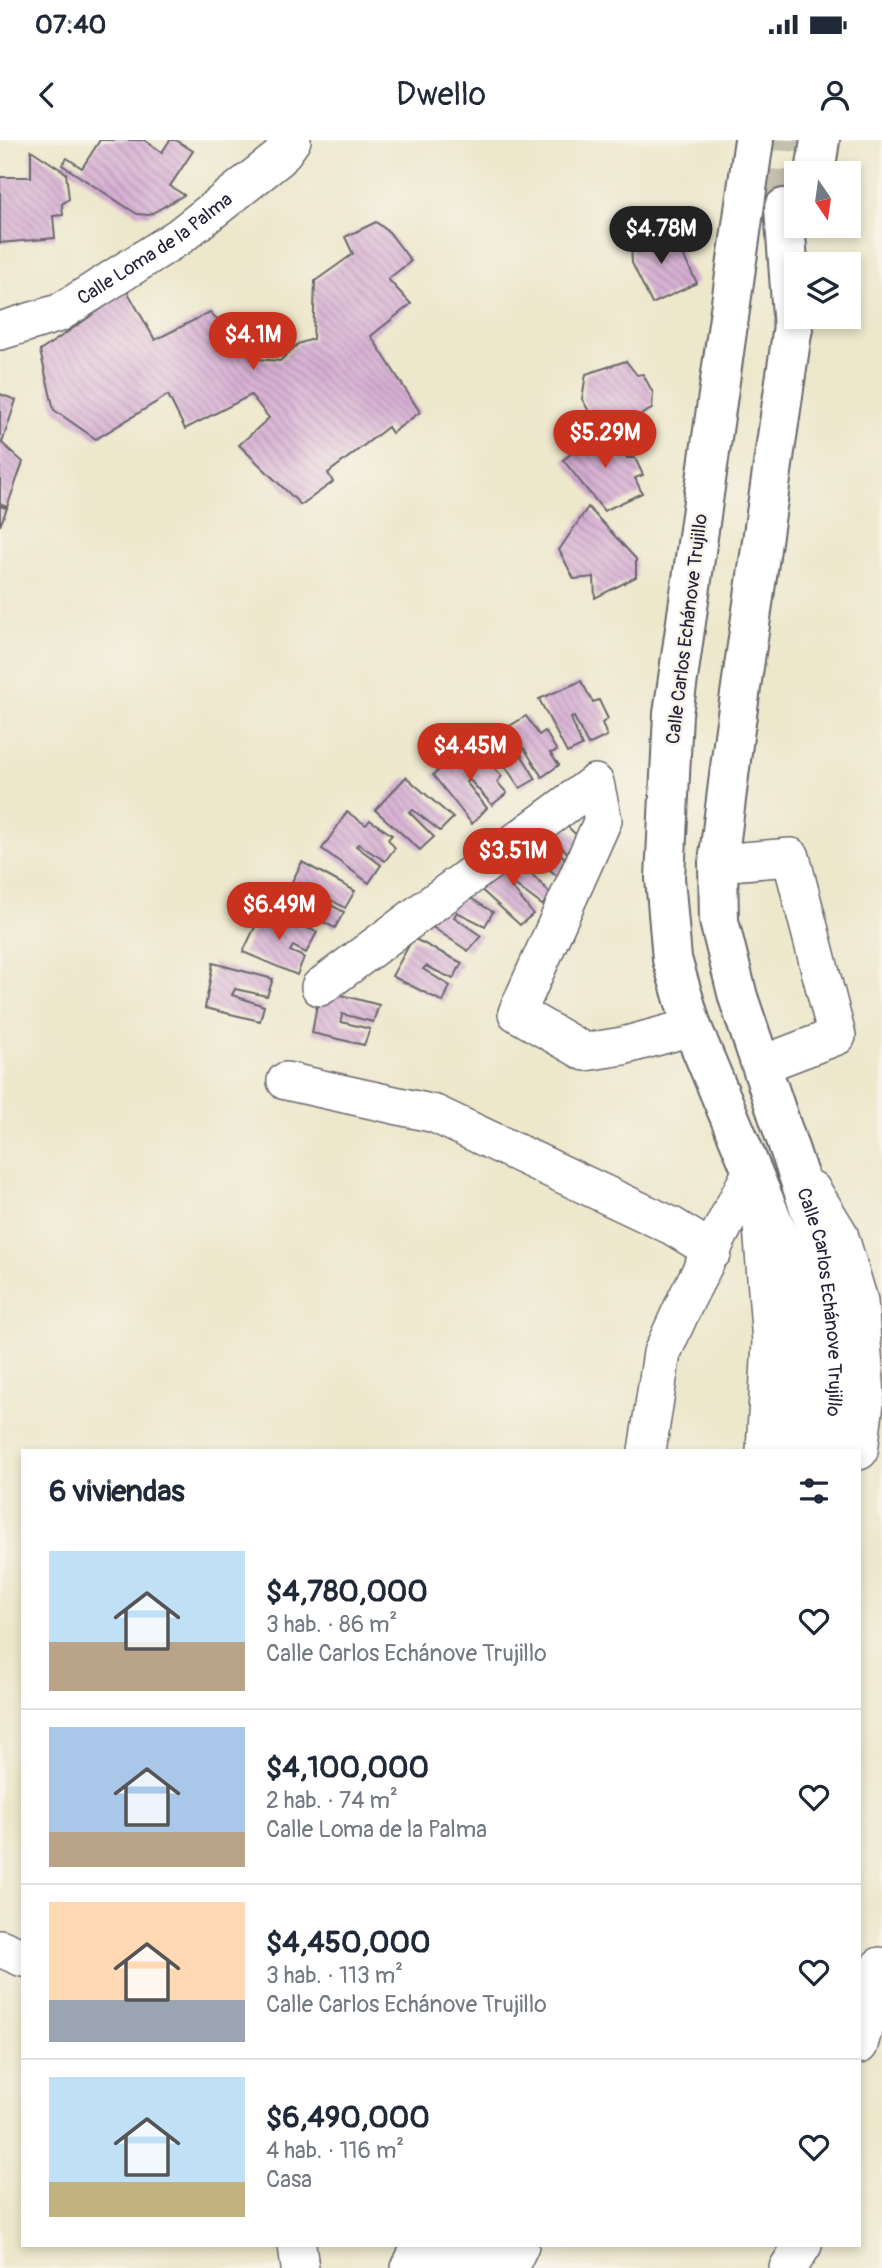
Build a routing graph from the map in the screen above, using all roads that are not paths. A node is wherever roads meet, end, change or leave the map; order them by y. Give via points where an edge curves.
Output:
1 (292, 140) edge
2 (754, 140) edge
3 (820, 140) edge
4 (817, 161) edge
5 (792, 329) edge
6 (0, 331) edge
7 (718, 863) junction
8 (320, 987) dead end
9 (692, 1027) junction
10 (761, 1065) junction
11 (286, 1081) dead end
12 (793, 1158) junction
13 (756, 1180) junction
14 (712, 1251) junction
15 (805, 1251) junction
16 (647, 1449) edge
17 (765, 1449) edge
18 (798, 1449) edge
19 (829, 1449) edge
20 (859, 1449) edge
21 (0, 1948) edge
22 (21, 1957) edge
23 (880, 1966) dead end
24 (861, 2037) edge
25 (297, 2247) edge
26 (420, 2247) edge
27 (456, 2247) edge
28 (490, 2247) edge
29 (519, 2247) edge
30 (802, 2247) edge
31 (300, 2268) edge
32 (410, 2268) edge
33 (446, 2268) edge
34 (480, 2268) edge
35 (509, 2268) edge
36 (788, 2268) edge

1 - 6 street, Calle Loma de la Palma via 279,158 180,236 58,313
2 - 9 main road, Calle Carlos Echánove Trujillo via 673,714 665,878 673,959
3 - 4 main road
5 - 7 main road, Calle Carlos Echánove Trujillo
7 - 10 main road, Calle Carlos Echánove Trujillo via 719,921 737,997
7 - 10 street via 790,857 837,1036
8 - 9 street via 595,783 603,820 517,1013 585,1052
9 - 13 main road, Calle Carlos Echánove Trujillo
10 - 12 main road, Calle Carlos Echánove Trujillo
11 - 14 street via 435,1114 673,1226
12 - 15 main road, Calle Carlos Echánove Trujillo
12 - 20 street, Calle Carlos Echánove Trujillo via 838,1234 859,1301 866,1395
13 - 14 street
13 - 15 main road, Calle Carlos Echánove Trujillo
13 - 17 street, Calle Carlos Echánove Trujillo via 771,1342
14 - 16 street via 662,1353
15 - 18 main road, Calle Carlos Echánove Trujillo via 798,1310 803,1410
15 - 19 main road, Calle Carlos Echánove Trujillo via 834,1344
21 - 22 street
23 - 24 street
25 - 31 street
26 - 32 street
27 - 33 main road
28 - 34 main road
29 - 35 street
30 - 36 street

